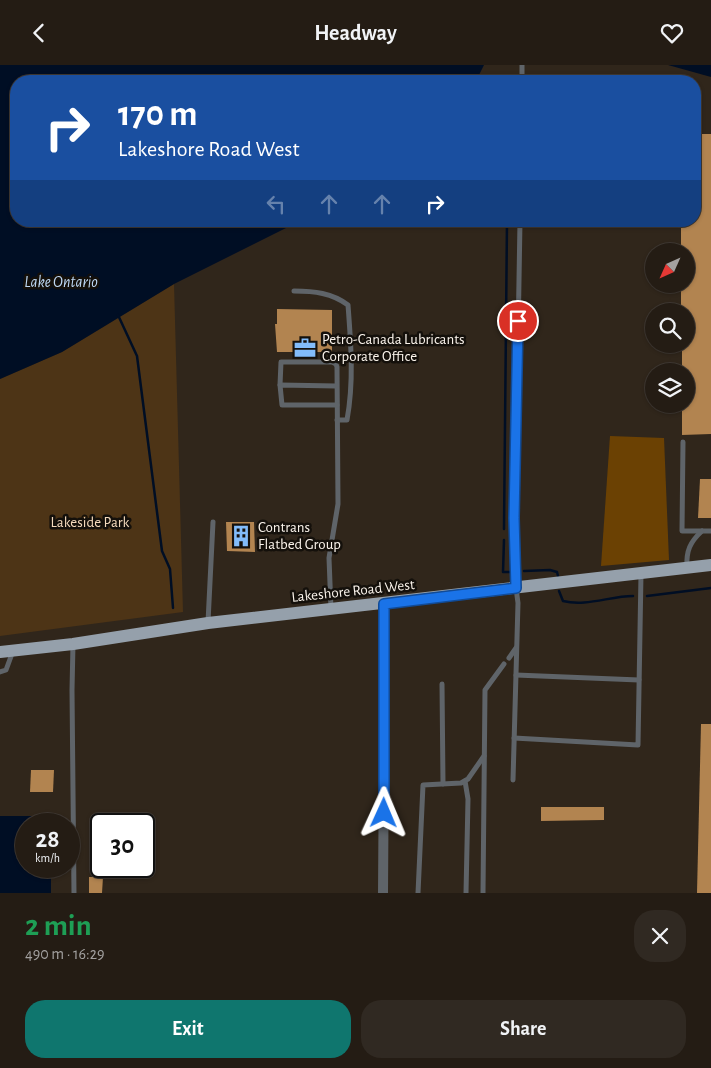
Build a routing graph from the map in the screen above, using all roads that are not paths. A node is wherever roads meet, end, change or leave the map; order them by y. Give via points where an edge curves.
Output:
1 (520, 227) edge
2 (294, 291) dead end
3 (280, 385) junction
4 (336, 386) junction
5 (337, 405) junction
6 (337, 421) junction
7 (683, 442) dead end
8 (213, 522) dead end
9 (702, 531) junction
10 (711, 531) edge
11 (711, 565) edge
12 (687, 568) junction
13 (641, 574) junction
14 (516, 588) junction
15 (384, 604) junction
16 (331, 610) junction
17 (208, 623) junction
18 (73, 644) junction
19 (516, 647) junction
20 (13, 651) junction
21 (0, 652) edge
22 (509, 658) dead end
23 (504, 664) dead end
24 (0, 672) edge
25 (516, 675) junction
26 (639, 680) junction
27 (442, 684) dead end
28 (514, 738) junction
29 (484, 755) junction
30 (513, 780) dead end
31 (465, 781) junction
32 (443, 784) junction
33 (74, 893) edge
34 (383, 893) edge
35 (418, 893) edge
36 (466, 893) edge
37 (483, 893) edge

1 - 14 lane via 514,518
2 - 6 lane via 327,294 348,305 352,356 350,402 347,420
3 - 4 lane
3 - 4 lane via 281,362 332,362 337,367
3 - 5 lane via 282,405
4 - 5 lane
5 - 6 lane
6 - 16 lane via 338,504 329,558
7 - 9 lane via 682,531
8 - 17 lane
9 - 10 lane
9 - 12 lane via 688,549
11 - 12 main road, Lakeshore Road West
12 - 13 main road, Lakeshore Road West
13 - 14 main road, Lakeshore Road West
13 - 26 lane
14 - 15 main road, Lakeshore Road West
14 - 19 lane
15 - 16 main road, Lakeshore Road West
15 - 34 street
16 - 17 main road, Lakeshore Road West
17 - 18 main road, Lakeshore Road West
18 - 20 main road, Lakeshore Road West
18 - 33 lane
19 - 22 lane
19 - 25 lane
20 - 21 main road, Lakeshore Road West
20 - 24 lane via 6,670
23 - 29 lane via 485,690
25 - 26 lane
25 - 28 lane
26 - 28 lane via 638,745
27 - 32 lane
28 - 30 lane
29 - 31 lane
29 - 37 lane
31 - 32 lane
31 - 36 lane via 468,799
32 - 35 lane via 423,785

